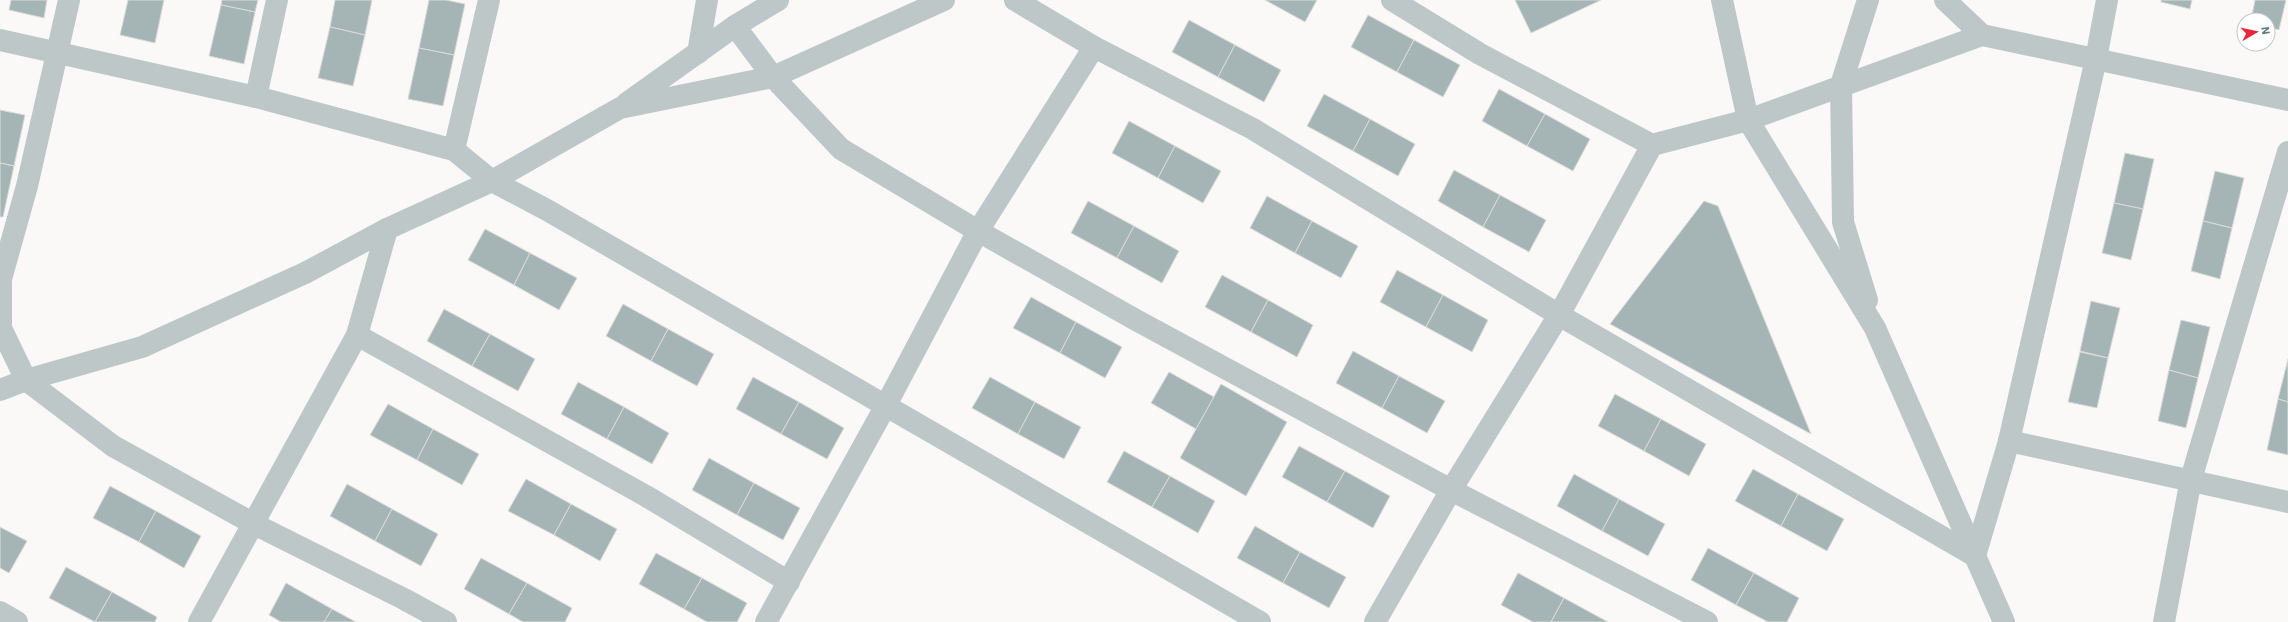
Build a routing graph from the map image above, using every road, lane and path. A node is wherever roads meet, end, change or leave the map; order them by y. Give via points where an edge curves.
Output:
1 (69, 0) edge
2 (277, 0) edge
3 (489, 0) edge
4 (707, 0) edge
5 (778, 0) edge
6 (944, 0) edge
7 (1015, 0) edge
8 (1392, 0) edge
9 (1722, 0) edge
10 (1868, 0) edge
11 (1945, 0) edge
12 (2107, 0) edge
13 (735, 26) junction
14 (1982, 35) junction
15 (0, 40) edge
16 (1094, 47) junction
17 (57, 53) junction
18 (698, 53) junction
19 (2096, 59) junction
20 (773, 77) junction
21 (1841, 86) junction
22 (256, 97) junction
23 (2288, 100) edge
24 (620, 108) junction
25 (1748, 120) junction
26 (1652, 146) junction
27 (454, 150) junction
28 (2288, 152) edge
29 (492, 181) junction
30 (387, 229) junction
31 (978, 231) junction
32 (1559, 315) junction
33 (1875, 328) junction
34 (357, 335) junction
35 (26, 380) junction
36 (0, 390) edge
37 (886, 407) junction
38 (2009, 441) junction
39 (2190, 479) junction
40 (1451, 490) junction
41 (2288, 502) edge
42 (254, 524) junction
43 (1975, 556) junction
44 (789, 582) junction
45 (0, 612) edge
46 (17, 622) edge
47 (199, 622) edge
48 (446, 622) edge
49 (766, 622) edge
50 (1260, 622) edge
51 (1375, 622) edge
52 (1707, 622) edge
53 (2004, 622) edge
54 (2164, 622) edge

1 - 17 street
2 - 22 street
3 - 27 street
4 - 18 street
5 - 13 street
6 - 20 street
7 - 16 street
8 - 26 street via 1480,54
9 - 25 street
10 - 21 street
11 - 14 street
12 - 19 street
13 - 18 street
13 - 20 street
14 - 19 street
14 - 21 street
15 - 17 street
16 - 31 street
16 - 32 street via 1253,129
17 - 22 street
17 - 35 street via 27,186 1,279 1,328
18 - 24 street
19 - 23 street
19 - 38 street
20 - 24 street
20 - 31 street via 841,149
21 - 25 street
21 - 33 street via 1844,222
22 - 27 street
24 - 29 street
25 - 26 street
25 - 33 street
26 - 32 street
27 - 29 street
28 - 39 street
29 - 30 street
29 - 37 street via 547,210
30 - 34 street
30 - 35 street via 305,273 142,347
31 - 37 street
31 - 40 street via 1136,320
32 - 40 street
32 - 43 street
33 - 43 street
34 - 42 street
34 - 44 street via 646,496
35 - 36 street
35 - 42 street via 113,446
37 - 44 street
37 - 50 street
38 - 39 street
38 - 43 street
39 - 41 street
39 - 54 street
40 - 51 street
40 - 52 street
42 - 47 street
42 - 48 street
43 - 53 street
44 - 49 street
45 - 46 street

